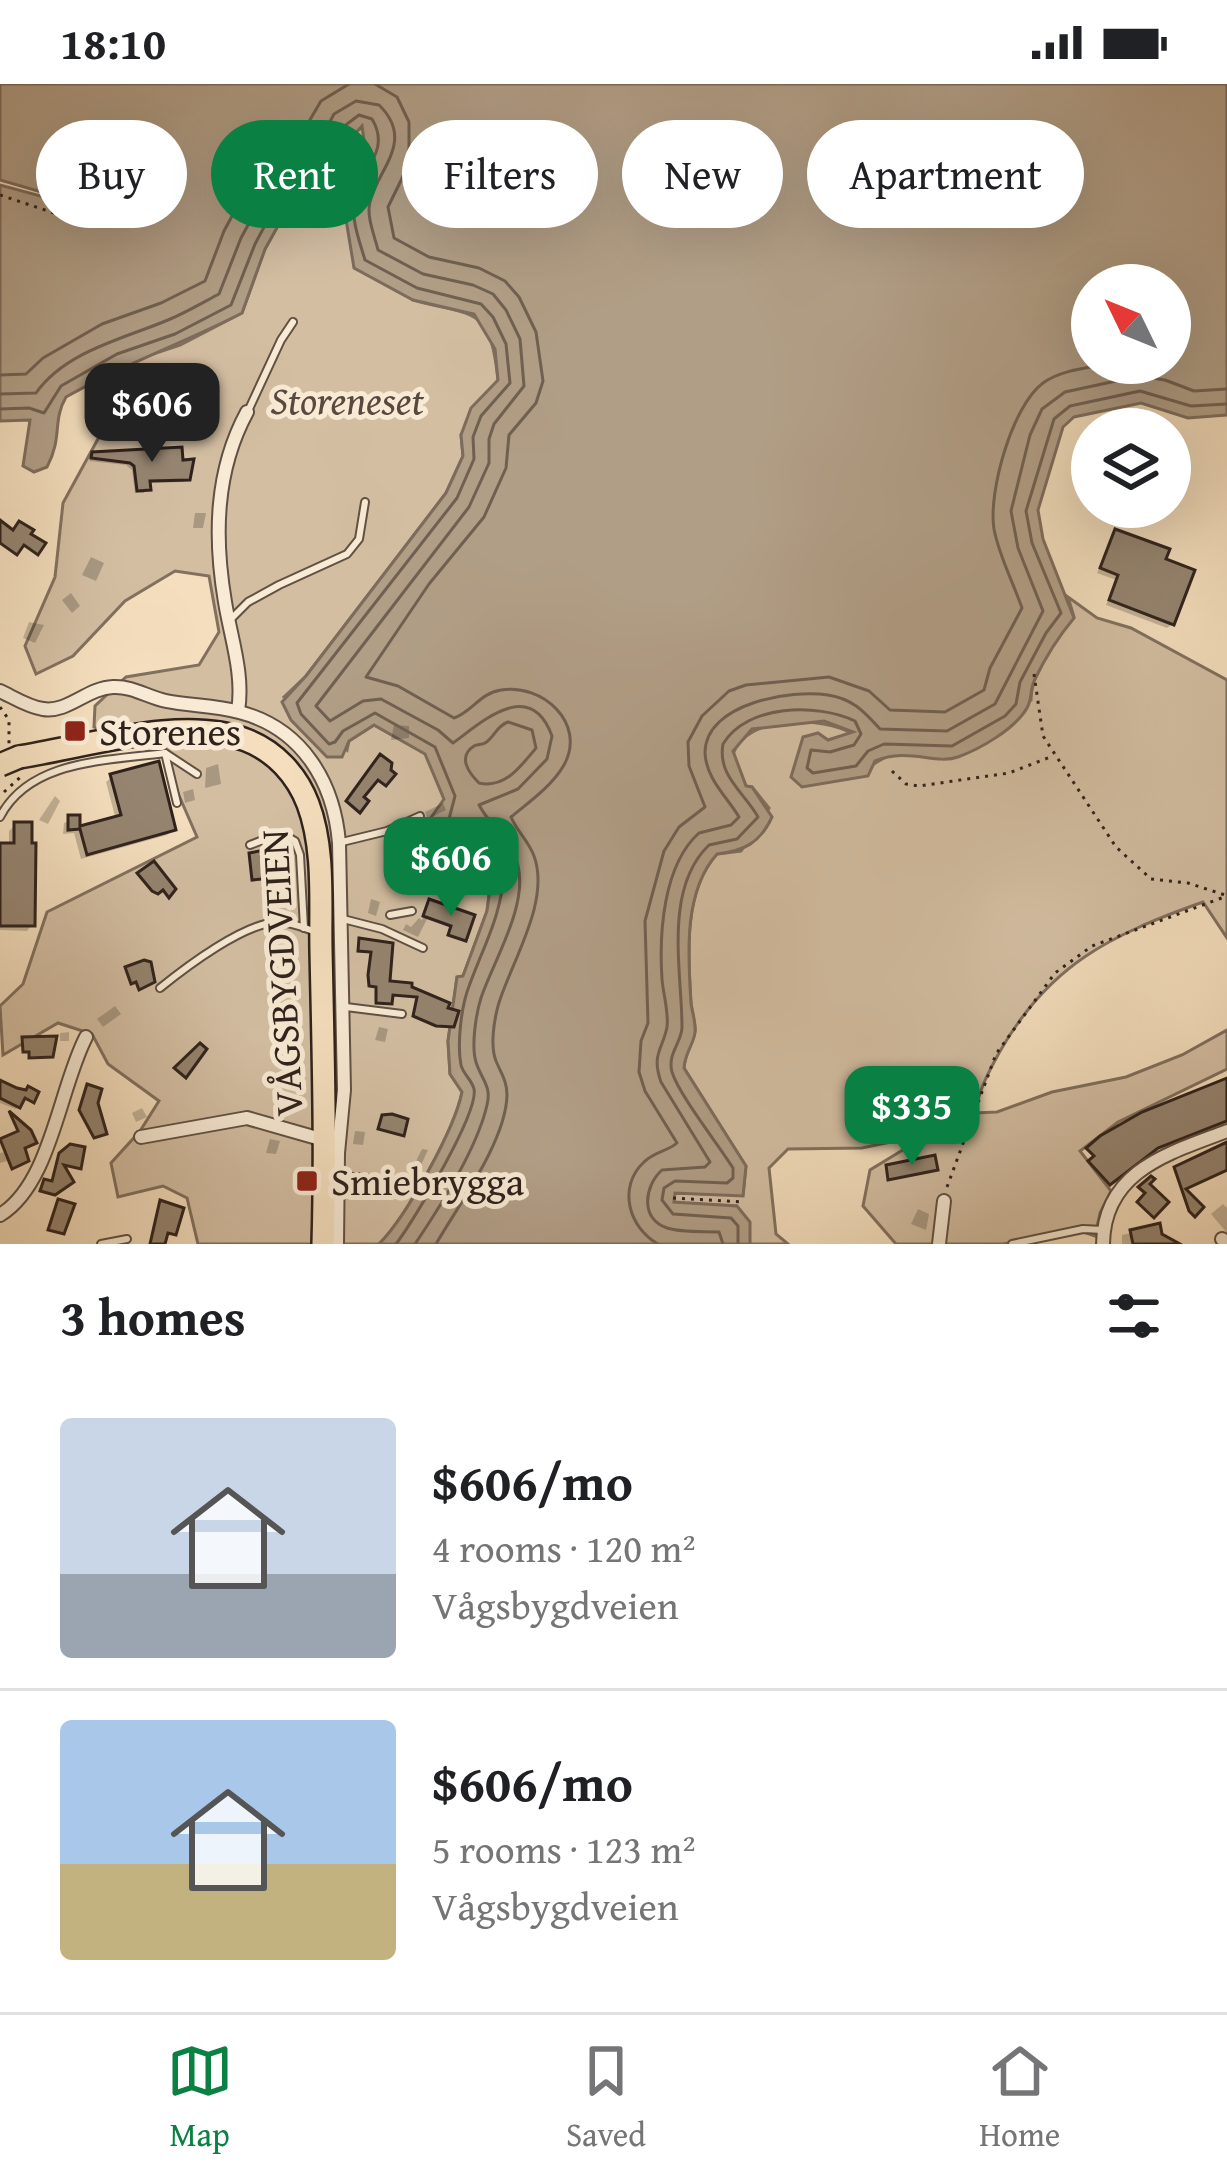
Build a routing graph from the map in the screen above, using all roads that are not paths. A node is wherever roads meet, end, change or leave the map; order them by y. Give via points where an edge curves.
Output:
1 (293, 322) dead end
2 (247, 412) joint
3 (365, 502) dead end
4 (229, 620) junction
5 (0, 692) edge
6 (238, 711) junction
7 (165, 753) junction
8 (6, 758) edge
9 (197, 774) dead end
10 (177, 802) dead end
11 (420, 816) dead end
12 (0, 817) edge
13 (339, 843) junction
14 (250, 845) dead end
15 (412, 911) dead end
16 (390, 915) dead end
17 (340, 918) junction
18 (312, 930) junction
19 (423, 948) dead end
20 (160, 988) dead end
21 (342, 1006) junction
22 (402, 1013) dead end
23 (86, 1037) dead end
24 (1227, 1131) edge
25 (141, 1137) dead end
26 (324, 1140) junction
27 (944, 1201) road end
28 (0, 1215) edge
29 (1103, 1237) edge
30 (127, 1239) dead end
31 (101, 1244) edge
32 (323, 1244) edge
33 (337, 1244) edge
34 (939, 1244) edge
35 (1012, 1244) edge

1 - 2 lane
2 - 4 street via 220,483
3 - 4 lane via 359,538 347,554 248,602
4 - 6 street via 242,688
5 - 6 street, VÅGSBYGDVEIEN via 53,709 93,690 124,687
6 - 13 street, VÅGSBYGDVEIEN via 280,730 310,758 330,793
7 - 9 lane
7 - 10 lane
7 - 12 lane via 48,773 20,789
8 - 18 main road, VÅGSBYGDVEIEN via 186,731 261,747 290,772 310,809 318,854
11 - 13 lane
13 - 17 street, VÅGSBYGDVEIEN
14 - 18 lane, VÅGSBYGDVEIEN via 280,833 295,841
15 - 16 lane
17 - 19 lane, VÅGSBYGDVEIEN
17 - 21 street, VÅGSBYGDVEIEN
18 - 20 lane via 282,922 256,928
18 - 26 main road, VÅGSBYGDVEIEN
21 - 22 lane
21 - 33 street, VÅGSBYGDVEIEN
23 - 28 street via 34,1175
24 - 29 street via 1144,1165 1120,1189
25 - 26 street via 247,1118
26 - 32 main road, VÅGSBYGDVEIEN
27 - 34 street
29 - 35 lane via 1082,1229
30 - 31 lane

